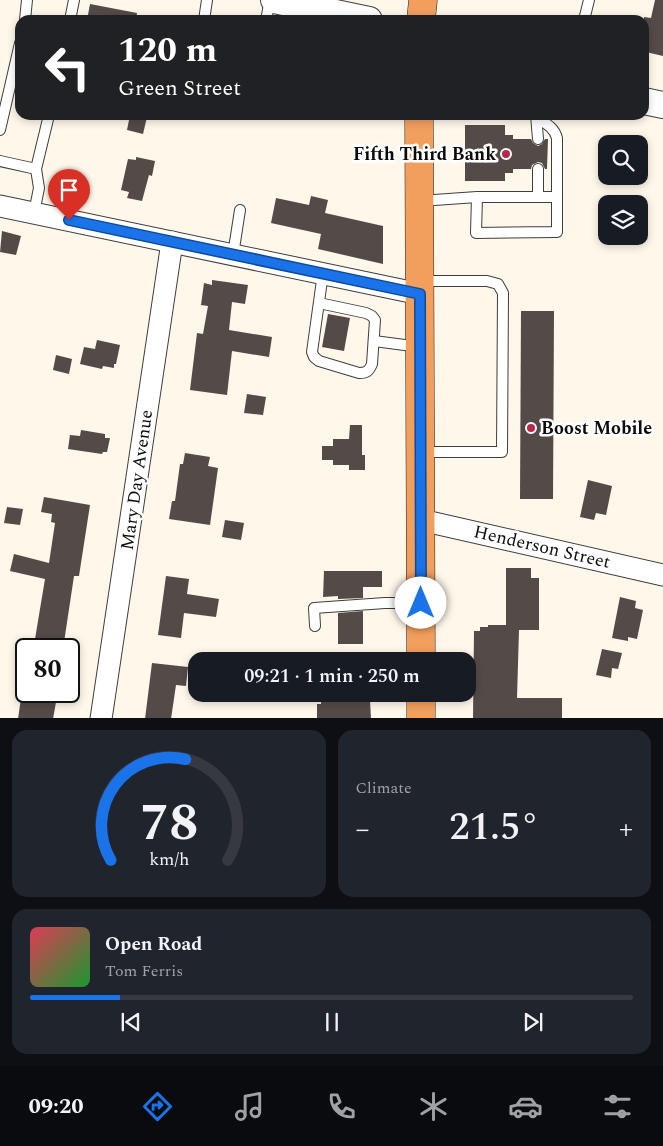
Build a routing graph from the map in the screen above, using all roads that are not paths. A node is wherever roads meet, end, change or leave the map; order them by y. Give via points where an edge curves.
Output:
1 (26, 0) edge
2 (74, 0) edge
3 (208, 0) edge
4 (270, 0) edge
5 (274, 0) edge
6 (423, 0) edge
7 (589, 0) edge
8 (25, 15) edge
9 (71, 15) edge
10 (205, 15) edge
11 (267, 15) edge
12 (345, 15) edge
13 (422, 15) edge
14 (585, 15) edge
15 (15, 65) edge
16 (649, 101) edge
17 (663, 105) edge
18 (48, 120) edge
19 (419, 120) edge
20 (536, 120) edge
21 (542, 120) edge
22 (0, 130) edge
23 (538, 139) dead end
24 (0, 161) edge
25 (36, 169) junction
26 (538, 169) dead end
27 (477, 197) junction
28 (538, 197) junction
29 (557, 197) junction
30 (419, 201) junction
31 (0, 206) edge
32 (240, 210) dead end
33 (34, 213) junction
34 (172, 242) junction
35 (233, 255) junction
36 (323, 274) junction
37 (420, 288) junction
38 (319, 303) junction
39 (374, 341) junction
40 (420, 348) junction
41 (420, 452) junction
42 (421, 520) junction
43 (663, 575) edge
44 (421, 603) junction
45 (315, 626) dead end
46 (421, 652) edge
47 (421, 702) edge
48 (101, 718) edge
49 (422, 718) edge

1 - 8 lane
2 - 9 lane
3 - 10 lane
4 - 11 lane
5 - 12 street
6 - 13 highway
7 - 14 lane
15 - 22 lane
16 - 17 street
18 - 25 lane
19 - 30 highway
20 - 23 lane
21 - 29 lane via 551,126 558,138
24 - 25 lane
25 - 33 lane via 39,188
26 - 28 lane
27 - 28 lane
27 - 29 lane via 476,233 557,232
27 - 30 lane
28 - 29 lane
30 - 37 highway
31 - 33 street
32 - 35 lane
33 - 34 street
34 - 35 street
34 - 48 street, Mary Day Avenue
35 - 36 street
36 - 37 street
36 - 38 lane
37 - 40 highway
37 - 41 lane via 487,281 498,284 503,293 502,452
38 - 39 lane via 372,316 375,320
38 - 39 lane via 312,352 314,358 365,373 372,364
39 - 40 lane
40 - 41 highway
41 - 42 highway
42 - 43 street, Henderson Street
42 - 44 highway
44 - 45 lane via 314,608
44 - 46 highway
47 - 49 highway

